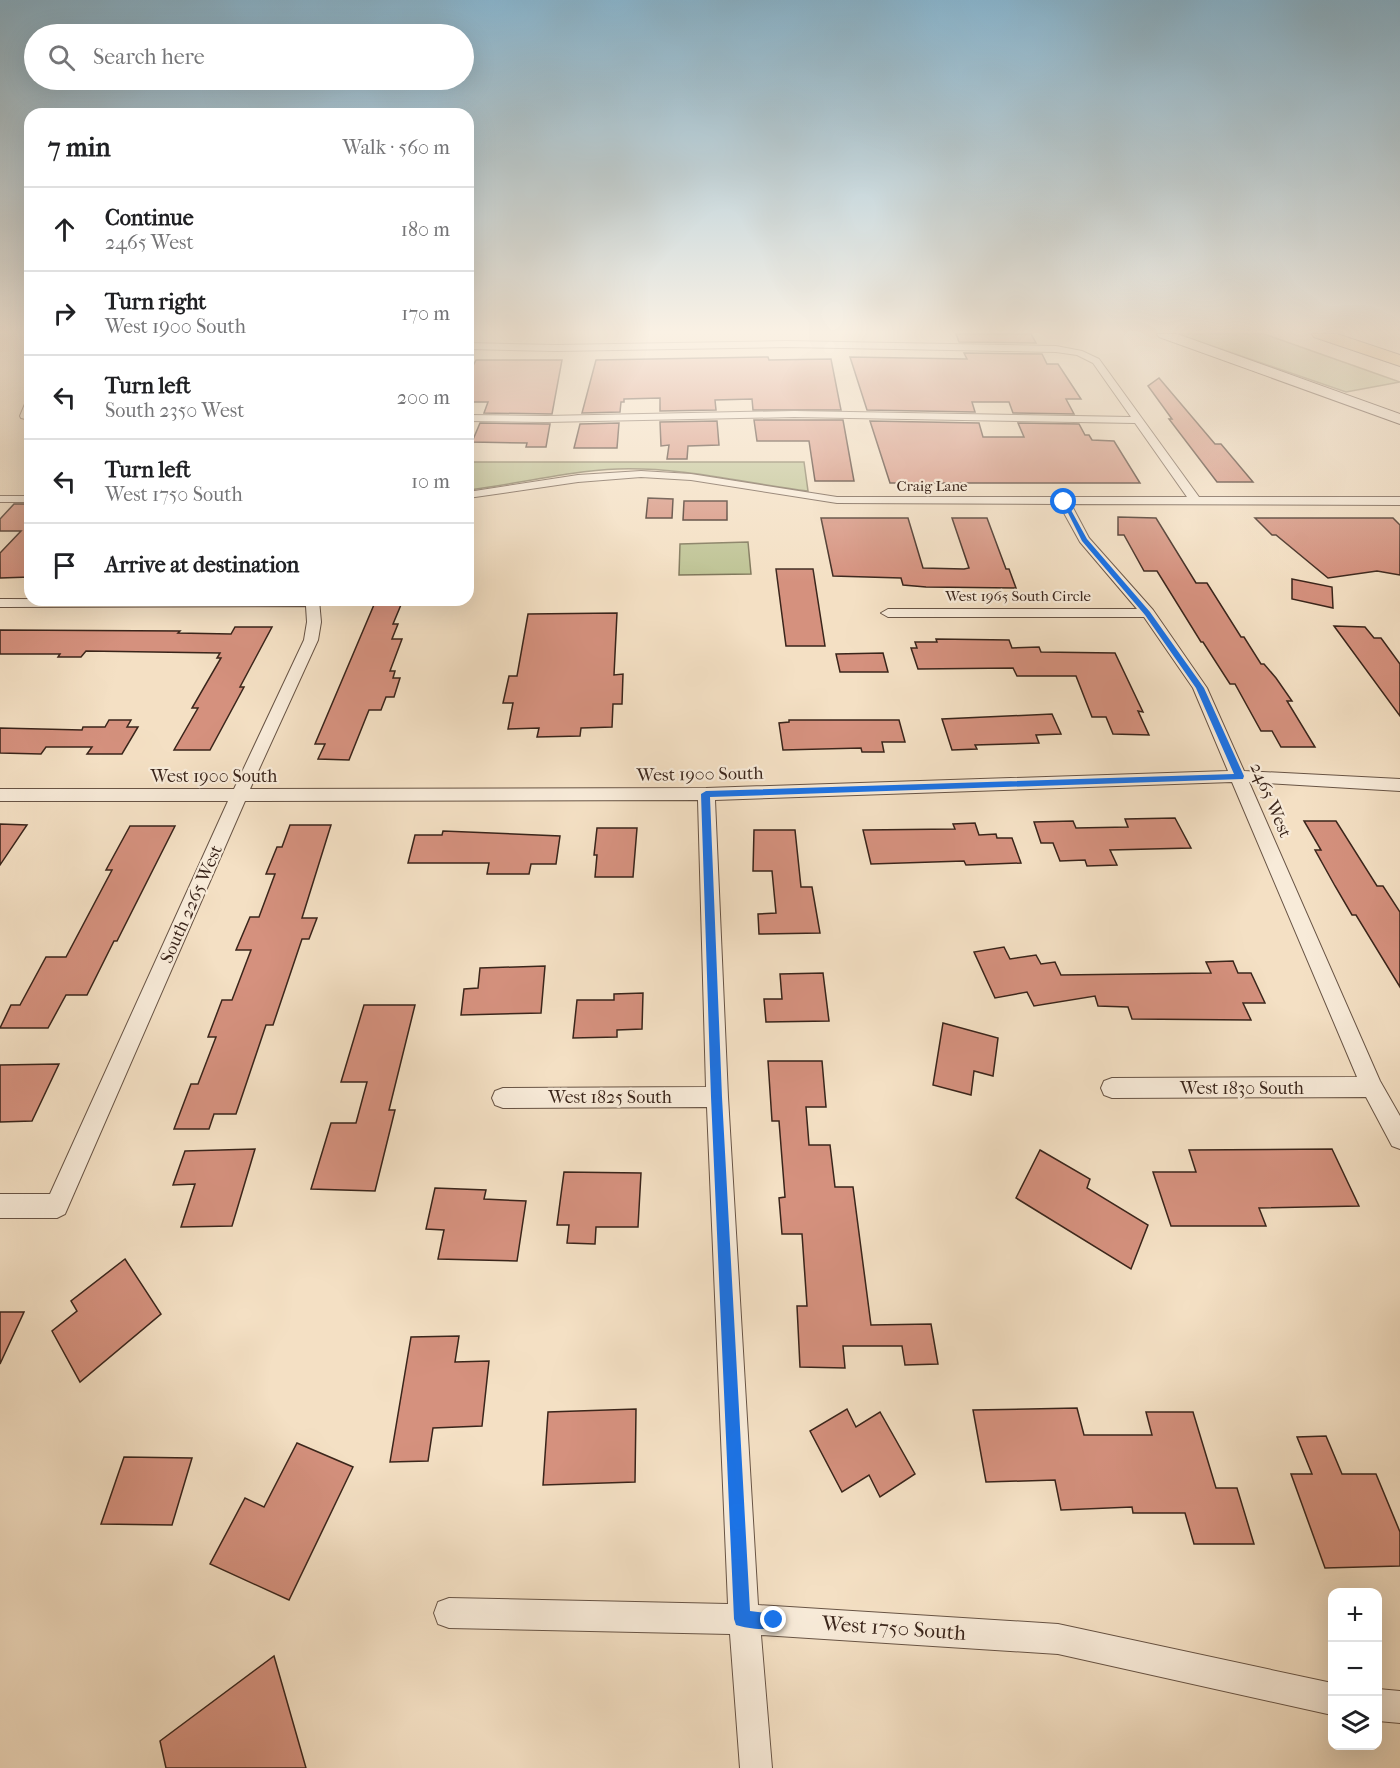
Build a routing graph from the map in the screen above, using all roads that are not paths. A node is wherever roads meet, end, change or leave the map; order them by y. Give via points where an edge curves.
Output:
1 (670, 417) edge
2 (939, 417) edge
3 (1137, 417) edge
4 (474, 418) edge
5 (1140, 420) junction
6 (474, 495) edge
7 (0, 499) edge
8 (24, 499) edge
9 (1195, 500) junction
10 (1400, 501) edge
11 (1064, 502) junction
12 (0, 603) edge
13 (24, 603) edge
14 (312, 606) edge
15 (888, 613) dead end
16 (1148, 613) junction
17 (1240, 776) junction
18 (1400, 785) edge
19 (706, 794) junction
20 (0, 795) edge
21 (239, 795) junction
22 (1113, 1088) dead end
23 (1372, 1088) junction
24 (717, 1097) junction
25 (502, 1098) dead end
26 (1400, 1138) edge
27 (0, 1206) edge
28 (449, 1613) dead end
29 (742, 1619) junction
30 (1328, 1698) edge
31 (1382, 1705) edge
32 (1400, 1707) edge
33 (756, 1768) edge

1 - 4 street
2 - 5 street
3 - 5 street
5 - 9 street
6 - 11 street, Craig Lane via 587,477 643,474 709,478 837,500
7 - 8 street
9 - 10 street, Craig Lane
9 - 11 street, Craig Lane
11 - 16 street, 2465 West via 1099,559
12 - 13 street
14 - 21 street, South 2265 West via 311,640
15 - 16 street, West 1965 South Circle
16 - 17 street, 2465 West via 1200,688
17 - 18 street, West 1900 South
17 - 19 street, West 1900 South
17 - 23 street, 2465 West
19 - 21 street, West 1900 South
19 - 24 street
20 - 21 street, West 1900 South
21 - 27 street, South 2265 West via 57,1206
22 - 23 street, West 1830 South
23 - 26 street, 2465 West
24 - 25 street, West 1825 South
24 - 29 street
28 - 29 street, West 1750 South
29 - 30 street, West 1750 South via 1058,1639
29 - 33 street
31 - 32 street

